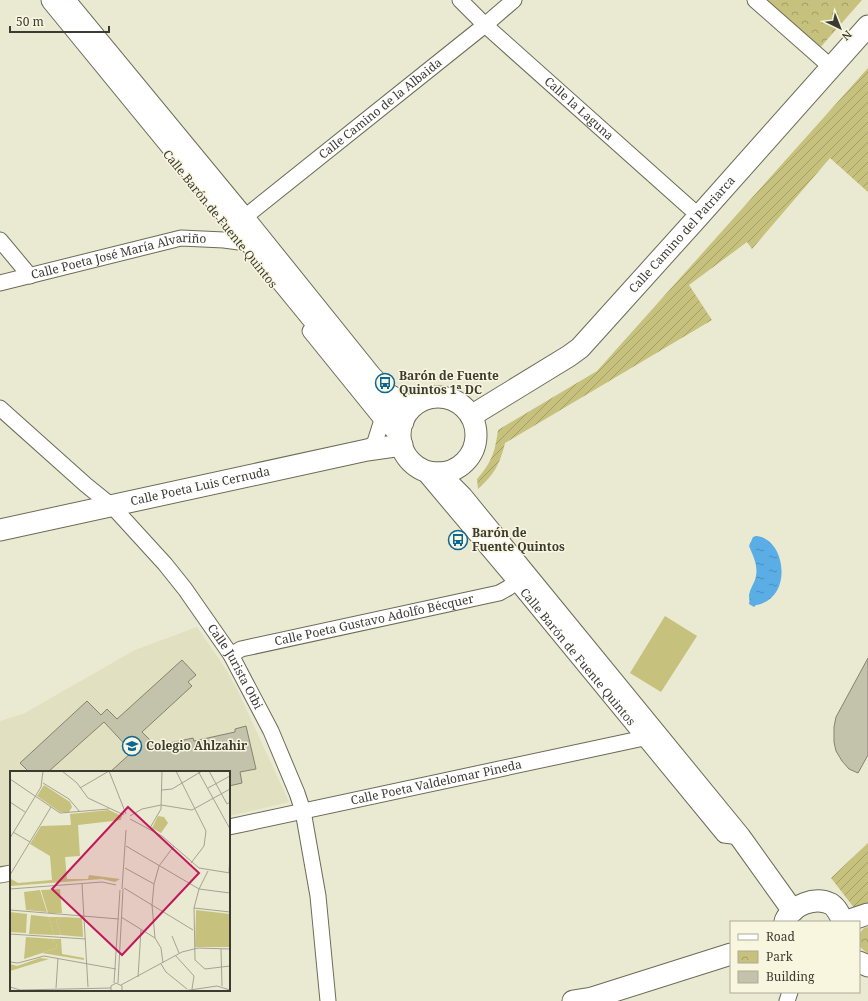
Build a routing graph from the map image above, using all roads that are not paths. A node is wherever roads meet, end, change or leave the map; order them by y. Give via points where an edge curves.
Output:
1 (40, 0) edge
2 (52, 0) edge
3 (68, 0) edge
4 (460, 0) edge
5 (514, 0) edge
6 (755, 0) edge
7 (485, 25) junction
8 (868, 26) edge
9 (831, 67) junction
10 (246, 216) junction
11 (699, 216) junction
12 (0, 240) edge
13 (239, 242) junction
14 (30, 276) junction
15 (0, 283) edge
16 (0, 408) edge
17 (471, 416) junction
18 (382, 420) junction
19 (404, 428) junction
20 (367, 450) junction
21 (460, 466) junction
22 (429, 471) junction
23 (462, 497) junction
24 (112, 506) junction
25 (0, 530) edge
26 (516, 582) junction
27 (231, 656) junction
28 (644, 738) junction
29 (303, 811) junction
30 (230, 827) edge
31 (740, 837) junction
32 (10, 873) edge
33 (0, 875) edge
34 (868, 914) edge
35 (788, 916) edge
36 (843, 921) edge
37 (847, 921) edge
38 (730, 954) edge
39 (586, 1000) edge
40 (328, 1001) edge

1 - 13 street, Calle Barón de Fuente Quintos
2 - 19 street, Calle Barón de Fuente Quintos
3 - 10 street, Calle Barón de Fuente Quintos
4 - 7 street, Calle la Laguna
5 - 7 street, Calle Camino de la Albaida
6 - 9 street
7 - 10 street, Calle Camino de la Albaida
7 - 11 street, Calle la Laguna
8 - 9 street, Calle Camino del Patriarca
9 - 11 street, Calle Camino del Patriarca
10 - 19 street, Calle Barón de Fuente Quintos via 390,392
11 - 17 street, Calle Camino del Patriarca via 580,348
12 - 14 street
13 - 14 street, Calle Poeta José María Alvariño via 181,238
13 - 18 street, Calle Barón de Fuente Quintos
14 - 15 street, Calle Poeta José María Alvariño
16 - 24 street, Calle Jurista Otbi
17 - 19 street via 459,403 448,398 430,398 424,400
17 - 21 street via 476,434 475,446
18 - 19 street, Calle Barón de Fuente Quintos
18 - 20 street via 375,442
19 - 20 street, Calle Poeta Luis Cernuda
19 - 22 street via 406,454 412,462
20 - 24 street, Calle Poeta Luis Cernuda
21 - 22 street via 450,471
21 - 23 street
22 - 23 street, Calle Barón de Fuente Quintos
22 - 26 street, Calle Barón de Fuente Quintos
23 - 31 street, Calle Barón de Fuente Quintos
24 - 25 street, Calle Poeta Luis Cernuda
24 - 27 street, Calle Jurista Otbi via 185,589
26 - 27 street, Calle Poeta Gustavo Adolfo Bécquer via 499,592 241,650
26 - 28 street, Calle Barón de Fuente Quintos
27 - 29 street, Calle Jurista Otbi via 271,731
28 - 29 street, Calle Poeta Valdelomar Pineda
28 - 31 street, Calle Barón de Fuente Quintos via 724,834
29 - 30 street, Calle Poeta Valdelomar Pineda
29 - 40 street, Calle Jurista Otbi via 318,896
31 - 35 street, Calle Barón de Fuente Quintos
32 - 33 street
34 - 37 street
35 - 36 street via 798,907 815,901 831,904
38 - 39 street

